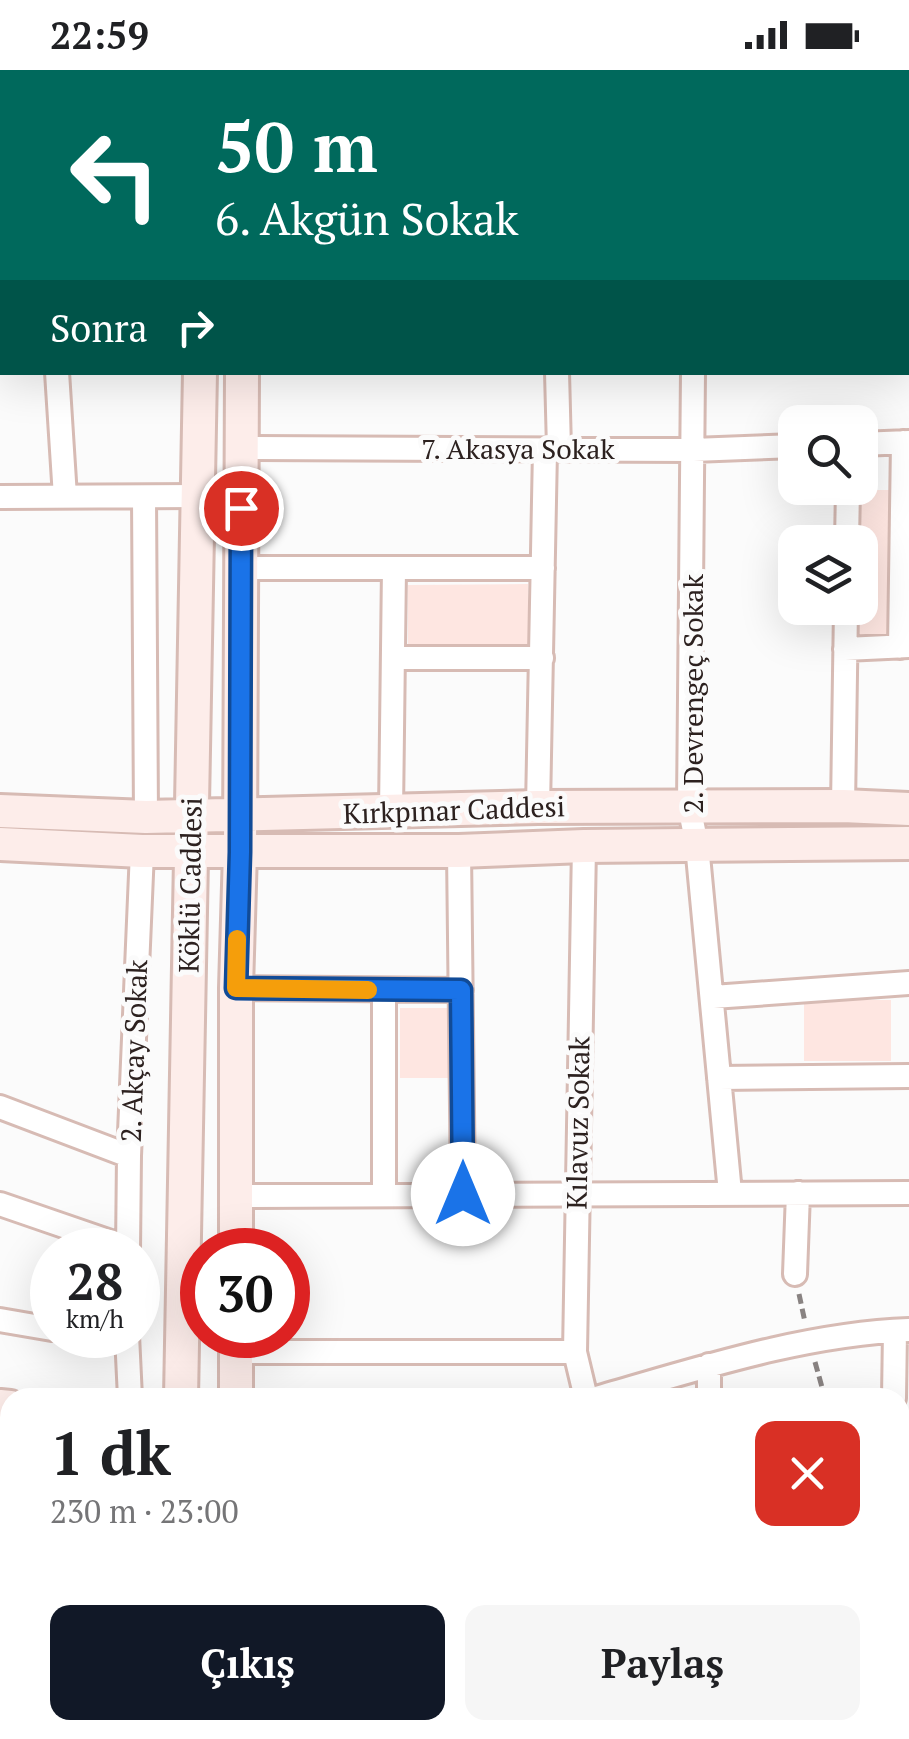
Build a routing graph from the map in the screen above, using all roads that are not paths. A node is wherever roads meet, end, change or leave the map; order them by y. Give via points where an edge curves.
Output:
1 (57, 375) edge
2 (200, 375) edge
3 (242, 375) edge
4 (557, 375) edge
5 (694, 375) edge
6 (906, 442) edge
7 (878, 443) edge
8 (778, 447) edge
9 (241, 448) junction
10 (552, 450) junction
11 (693, 450) junction
12 (199, 496) junction
13 (0, 497) edge
14 (65, 497) junction
15 (144, 497) junction
16 (240, 568) junction
17 (394, 568) junction
18 (543, 568) junction
19 (846, 625) edge
20 (904, 647) edge
21 (845, 649) junction
22 (393, 658) junction
23 (542, 658) junction
24 (689, 806) junction
25 (843, 806) junction
26 (538, 807) junction
27 (909, 809) edge
28 (0, 811) edge
29 (390, 812) junction
30 (240, 816) junction
31 (146, 817) junction
32 (190, 817) junction
33 (909, 843) edge
34 (0, 844) edge
35 (698, 845) junction
36 (584, 846) junction
37 (142, 851) junction
38 (459, 851) junction
39 (191, 852) junction
40 (240, 852) junction
41 (909, 983) edge
42 (236, 988) junction
43 (384, 990) junction
44 (461, 990) junction
45 (713, 997) junction
46 (909, 1076) edge
47 (719, 1078) junction
48 (0, 1108) edge
49 (130, 1156) junction
50 (909, 1193) edge
51 (463, 1194) junction
52 (730, 1194) junction
53 (798, 1194) junction
54 (384, 1195) junction
55 (577, 1195) junction
56 (236, 1196) junction
57 (0, 1204) edge
58 (68, 1228) edge
59 (128, 1228) edge
60 (236, 1228) edge
61 (795, 1274) dead end
62 (0, 1320) edge
63 (30, 1325) edge
64 (902, 1330) edge
65 (310, 1346) edge
66 (574, 1352) junction
67 (127, 1358) edge
68 (236, 1358) edge
69 (709, 1366) junction
70 (129, 1388) edge
71 (182, 1388) edge
72 (236, 1388) edge
73 (583, 1388) edge
74 (631, 1388) edge
75 (709, 1388) edge
76 (895, 1388) edge

1 - 14 street
2 - 12 main road, Köklü Caddesi
3 - 9 main road, Köklü Caddesi
4 - 10 street
5 - 11 street, 2. Devrengeç Sokak
6 - 7 street
6 - 20 street
8 - 11 street, 7. Akasya Sokak
9 - 10 street, 7. Akasya Sokak
9 - 16 main road, Köklü Caddesi
10 - 11 street, 7. Akasya Sokak
10 - 18 street
11 - 24 street, 2. Devrengeç Sokak
12 - 15 street
12 - 32 main road, Köklü Caddesi
13 - 14 street
14 - 15 street
15 - 31 street
16 - 17 street
16 - 30 main road, Köklü Caddesi
17 - 18 street
17 - 22 street
18 - 23 street
19 - 21 street
20 - 21 street
21 - 25 street
22 - 23 street
22 - 29 street
23 - 26 street
24 - 25 main road, Kırkpınar Caddesi
24 - 26 main road, Kırkpınar Caddesi
24 - 35 street, 2. Devrengeç Sokak
25 - 27 main road, Kırkpınar Caddesi
26 - 29 main road, Kırkpınar Caddesi
28 - 31 main road, Kırkpınar Caddesi
29 - 30 main road, Kırkpınar Caddesi
30 - 32 main road, Kırkpınar Caddesi
30 - 40 main road, Köklü Caddesi
31 - 32 main road, Kırkpınar Caddesi
32 - 39 main road, Köklü Caddesi
33 - 35 main road, Kırkpınar Caddesi
34 - 37 main road, Kırkpınar Caddesi
35 - 36 main road, Kırkpınar Caddesi
35 - 45 street, 2. Devrengeç Sokak
36 - 38 main road, Kırkpınar Caddesi
36 - 55 street, Kılavuz Sokak
37 - 39 main road, Kırkpınar Caddesi
37 - 49 street, 2. Akçay Sokak
38 - 40 main road, Kırkpınar Caddesi
38 - 44 street
39 - 40 main road, Kırkpınar Caddesi
39 - 71 main road, Köklü Caddesi
40 - 42 main road, Köklü Caddesi
41 - 45 street
42 - 43 street
42 - 56 main road, Köklü Caddesi
43 - 44 street
43 - 54 street
44 - 51 street
45 - 47 street, 2. Devrengeç Sokak
46 - 47 street
47 - 52 street, 2. Devrengeç Sokak
48 - 49 street
49 - 59 street, 2. Akçay Sokak
50 - 53 street
51 - 54 street
51 - 55 street
52 - 53 street
52 - 55 street
53 - 61 street
54 - 56 street
55 - 66 street, Kılavuz Sokak
56 - 60 main road, Köklü Caddesi
57 - 58 street
62 - 63 street
64 - 69 street via 810,1342
64 - 76 street
65 - 66 street
66 - 73 street, Kılavuz Sokak
67 - 70 street
68 - 72 main road
69 - 74 street
69 - 75 street

